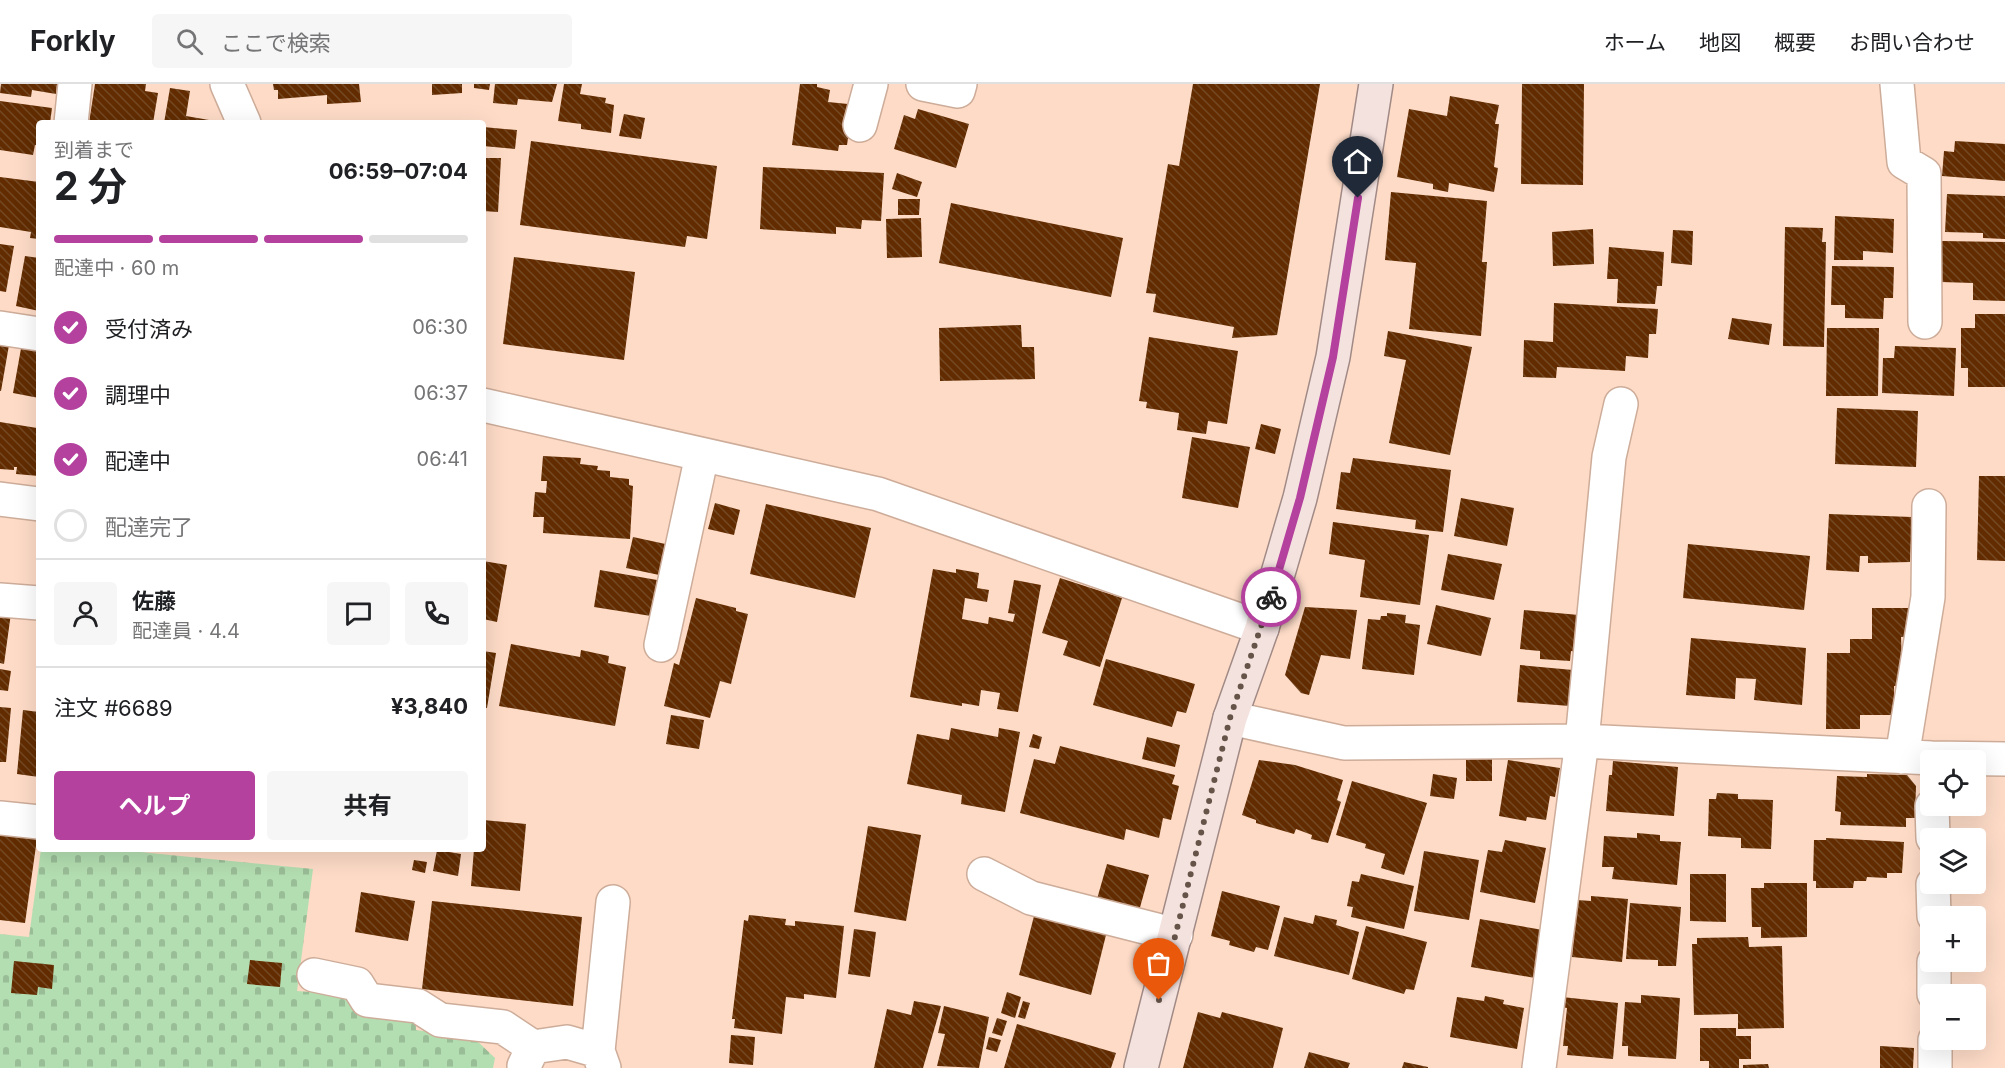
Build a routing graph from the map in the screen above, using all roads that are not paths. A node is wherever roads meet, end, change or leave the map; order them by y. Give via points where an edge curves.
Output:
1 (75, 84) edge
2 (227, 84) edge
3 (871, 84) edge
4 (922, 84) edge
5 (960, 84) edge
6 (1376, 84) edge
7 (1897, 84) edge
8 (71, 120) edge
9 (243, 120) edge
10 (860, 125) dead end
11 (1925, 322) dead end
12 (0, 328) edge
13 (36, 334) edge
14 (1621, 404) dead end
15 (486, 406) edge
16 (702, 455) junction
17 (0, 499) edge
18 (36, 504) edge
19 (1929, 506) dead end
20 (0, 600) edge
21 (36, 603) edge
22 (1262, 628) junction
23 (661, 645) dead end
24 (1230, 718) junction
25 (1582, 741) junction
26 (1922, 750) edge
27 (1920, 759) edge
28 (1986, 759) edge
29 (2005, 759) edge
30 (0, 818) edge
31 (36, 822) edge
32 (984, 874) dead end
33 (613, 902) dead end
34 (1176, 934) junction
35 (314, 975) dead end
36 (1935, 1050) edge
37 (529, 1058) edge
38 (601, 1059) edge
39 (1141, 1068) edge
40 (1539, 1068) edge
41 (1935, 1068) edge

1 - 8 street
2 - 9 street
3 - 10 street
4 - 5 street via 958,91
6 - 22 main road via 1333,357 1300,498
7 - 11 street via 1904,162 1924,174
12 - 13 street
14 - 25 street via 1602,514
15 - 16 street
16 - 22 street via 878,494
16 - 23 street
17 - 18 street
19 - 26 street
20 - 21 street
22 - 24 main road
24 - 25 street via 1344,743
24 - 34 main road
25 - 27 street
25 - 40 street
28 - 29 street
30 - 31 street
32 - 34 street via 1031,898
33 - 38 street
34 - 39 main road
35 - 37 street via 357,984 367,1000 418,1006 440,1020 503,1027
36 - 41 street
37 - 38 street via 567,1042

